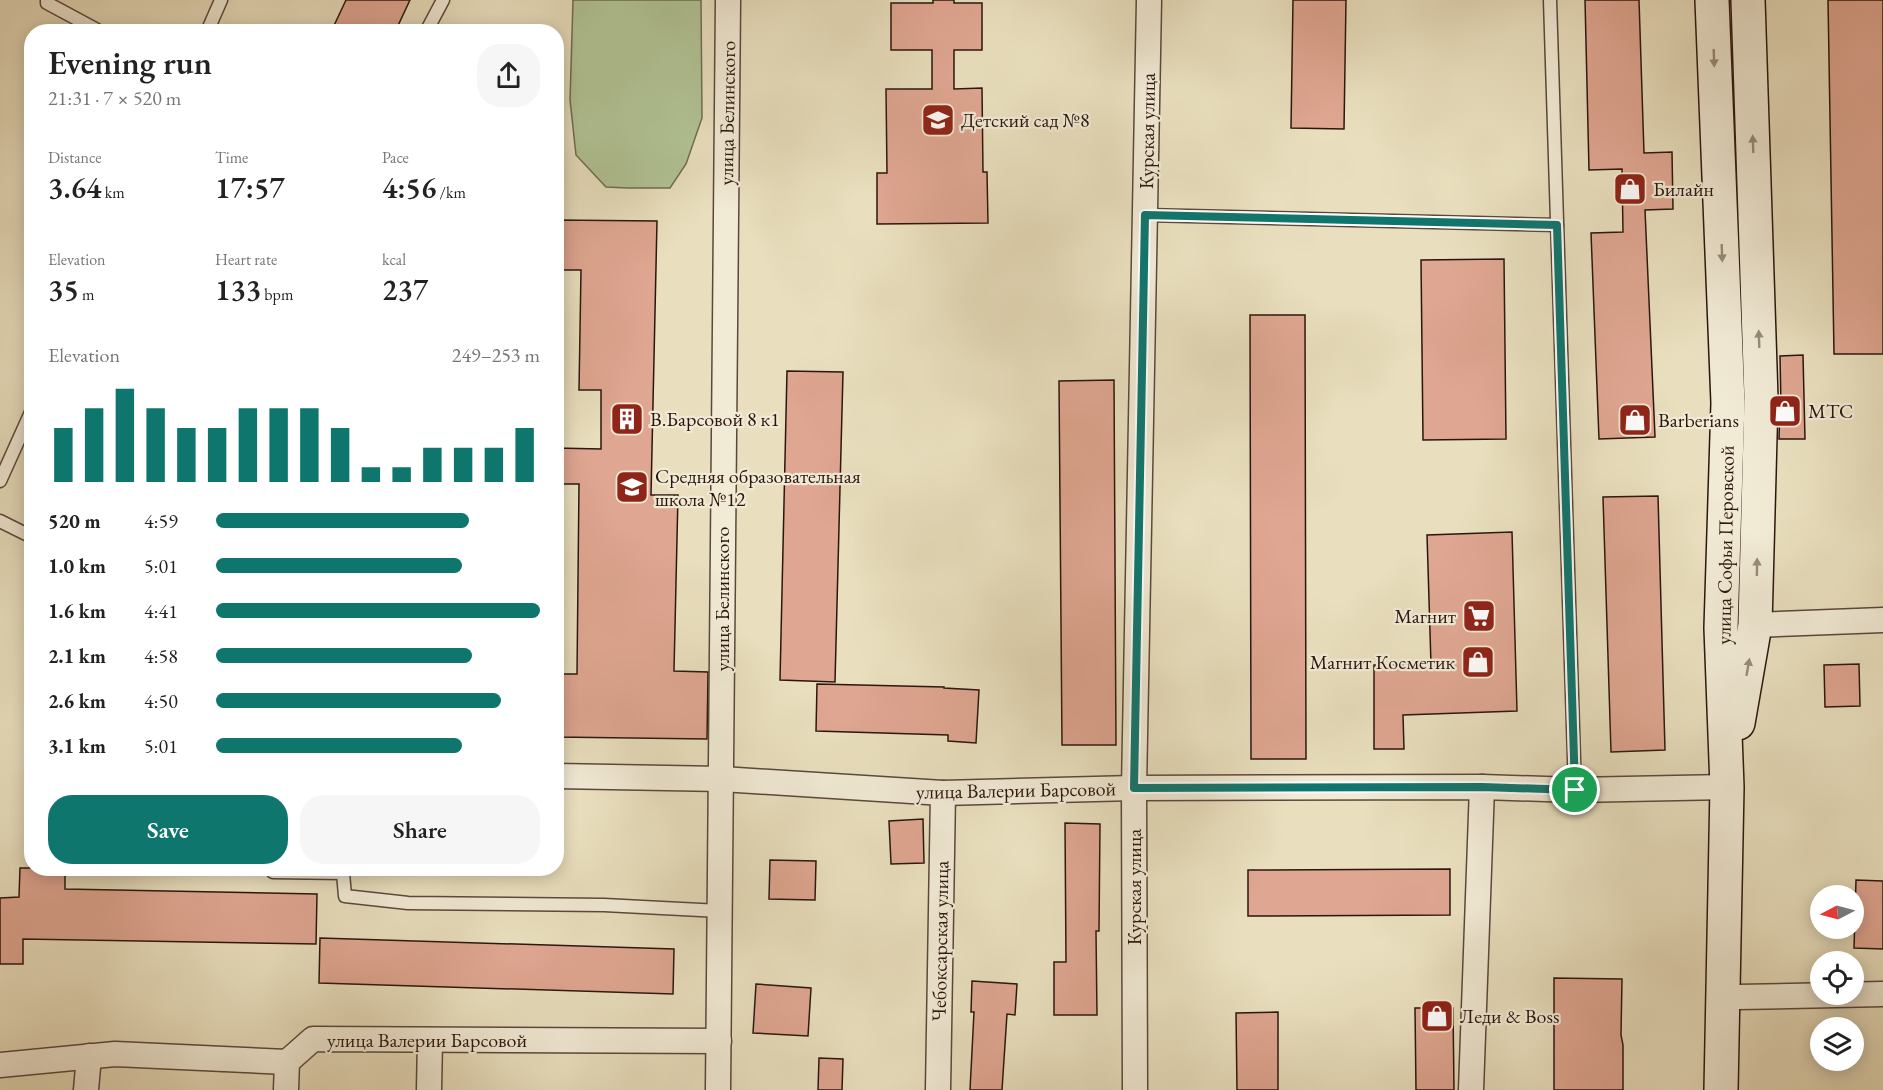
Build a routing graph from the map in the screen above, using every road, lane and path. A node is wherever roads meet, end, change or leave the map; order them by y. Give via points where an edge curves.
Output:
1 (47, 0) edge
2 (221, 0) edge
3 (442, 0) edge
4 (728, 0) edge
5 (1149, 0) edge
6 (1550, 0) edge
7 (1712, 0) edge
8 (1748, 0) edge
9 (86, 24) edge
10 (210, 24) edge
11 (430, 24) edge
12 (1145, 215) junction
13 (1557, 225) junction
14 (24, 428) edge
15 (0, 481) edge
16 (0, 521) edge
17 (24, 533) edge
18 (1883, 620) edge
19 (1755, 625) junction
20 (564, 776) edge
21 (722, 780) junction
22 (1482, 787) junction
23 (1727, 787) junction
24 (1134, 788) junction
25 (1575, 790) junction
26 (943, 793) junction
27 (343, 876) edge
28 (720, 911) junction
29 (1723, 993) junction
30 (1883, 994) edge
31 (430, 1040) junction
32 (719, 1041) junction
33 (89, 1056) junction
34 (287, 1062) junction
35 (0, 1065) edge
36 (86, 1090) edge
37 (286, 1090) edge
38 (429, 1090) edge
39 (718, 1090) edge
40 (938, 1090) edge
41 (1135, 1090) edge
42 (1471, 1090) edge
43 (1721, 1090) edge

1 - 9 lane
2 - 10 lane
3 - 11 lane
4 - 21 street, улица Белинского
5 - 12 street, Курская улица
6 - 13 lane
7 -> 23 main road, улица Софьи Перовской via 1728,403 1721,628
19 -> 8 main road via 1761,398
12 - 13 lane
12 - 24 street, Курская улица
13 - 25 lane
14 - 15 lane
16 - 17 lane
18 - 19 street
23 -> 19 main road
20 - 21 street, улица Валерии Барсовой
21 - 26 street, улица Валерии Барсовой
21 - 28 street, улица Белинского
22 - 24 street, улица Валерии Барсовой
22 - 25 street, улица Валерии Барсовой
22 - 42 street
23 - 25 street, улица Валерии Барсовой
23 - 29 main road, улица Софьи Перовской
24 - 26 street, улица Валерии Барсовой
24 - 41 street, Курская улица
26 - 40 street, Чебоксарская улица
27 - 28 lane via 345,896 408,903 604,905
28 - 32 street, улица Белинского
29 - 30 street via 1738,997
29 - 43 main road, улица Софьи Перовской
31 - 32 street, улица Валерии Барсовой
31 - 34 street, улица Валерии Барсовой via 313,1039
31 - 38 street
32 - 39 street, улица Белинского
33 - 34 street
33 - 35 street
33 - 36 street
34 - 37 street

